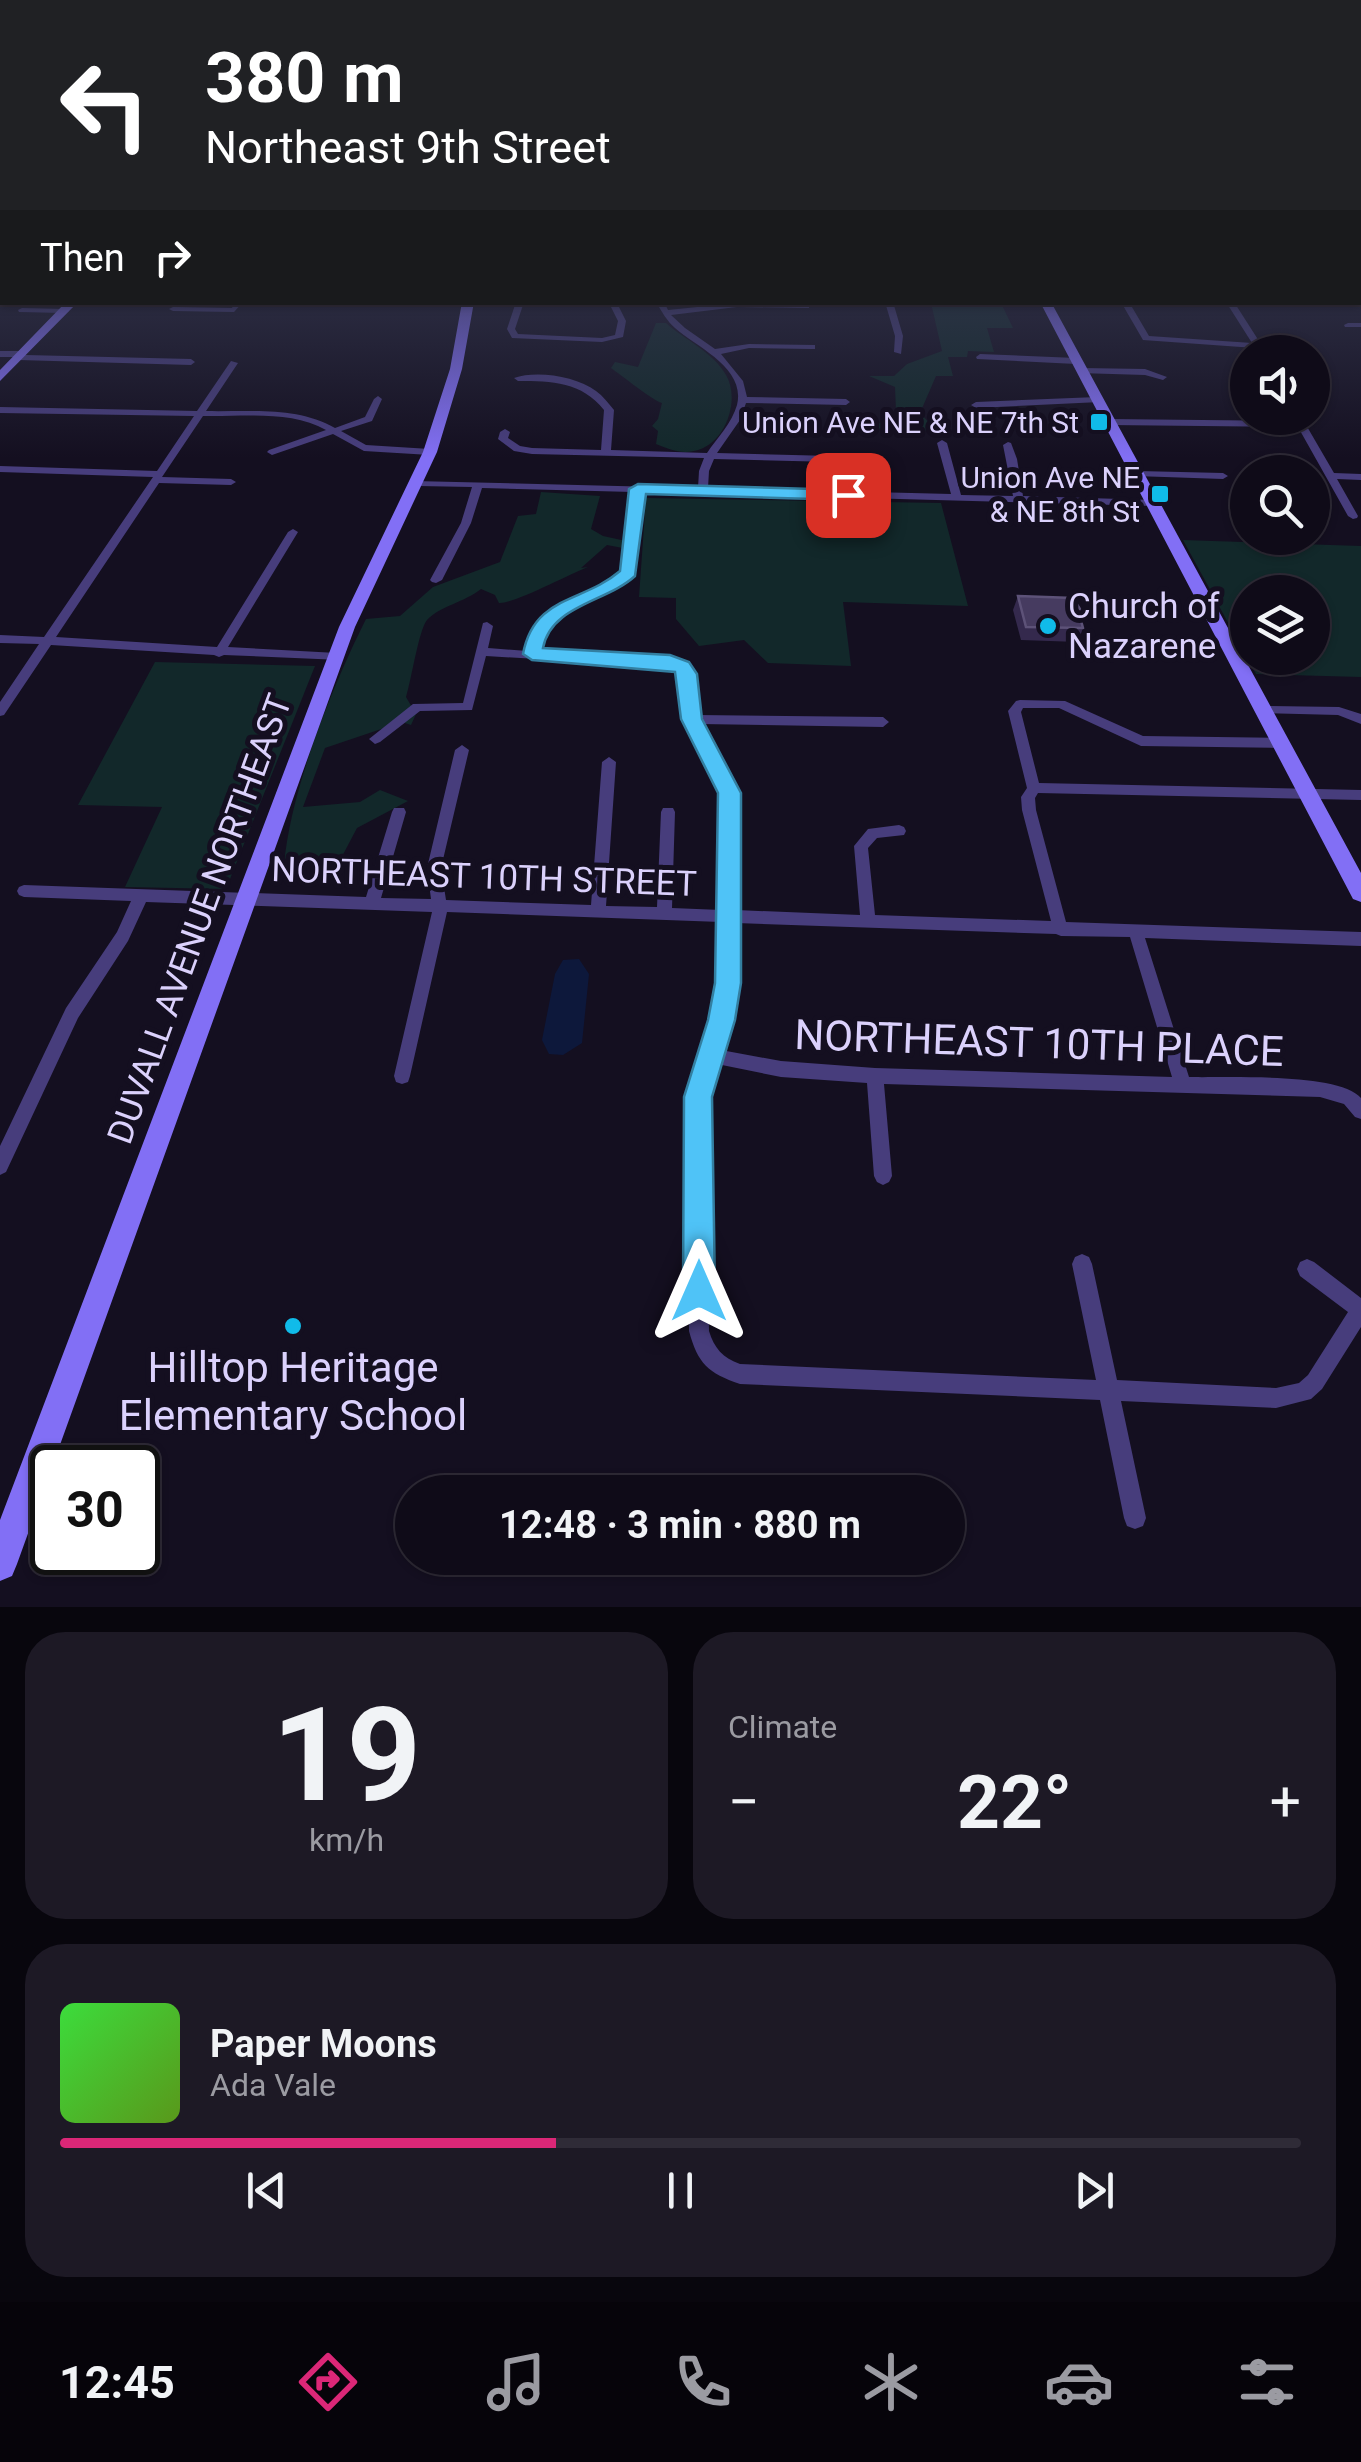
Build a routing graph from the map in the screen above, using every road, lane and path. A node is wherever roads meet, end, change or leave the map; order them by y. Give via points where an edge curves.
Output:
1 (53, 308) edge
2 (68, 308) edge
3 (467, 308) edge
4 (518, 308) edge
5 (615, 308) edge
6 (663, 308) edge
7 (713, 308) edge
8 (891, 308) edge
9 (1047, 308) edge
10 (1128, 308) edge
11 (1234, 308) edge
12 (22, 310) dead end
13 (666, 314) junction
14 (1348, 325) dead end
15 (1361, 326) edge
16 (1252, 335) edge
17 (1230, 346) edge
18 (812, 347) dead end
19 (715, 352) junction
20 (898, 352) dead end
21 (0, 354) edge
22 (21, 355) junction
23 (980, 357) dead end
24 (192, 362) dead end
25 (234, 363) dead end
26 (1079, 366) junction
27 (0, 376) edge
28 (1163, 377) dead end
29 (518, 378) dead end
30 (378, 399) dead end
31 (741, 400) junction
32 (1098, 400) junction
33 (846, 402) dead end
34 (976, 405) dead end
35 (0, 410) edge
36 (199, 414) junction
37 (1230, 421) edge
38 (1109, 422) junction
39 (338, 432) junction
40 (505, 432) dead end
41 (942, 443) dead end
42 (1008, 445) dead end
43 (272, 452) dead end
44 (430, 452) junction
45 (606, 453) junction
46 (711, 456) junction
47 (833, 459) dead end
48 (0, 470) edge
49 (1138, 474) junction
50 (1223, 476) dead end
51 (1330, 476) joint
52 (156, 477) junction
53 (1361, 477) edge
54 (231, 482) dead end
55 (418, 483) junction
56 (478, 485) junction
57 (638, 489) junction
58 (703, 491) junction
59 (958, 498) junction
60 (1020, 500) junction
61 (1153, 503) junction
62 (1353, 516) dead end
63 (293, 532) dead end
64 (436, 580) dead end
65 (487, 626) dead end
66 (0, 639) edge
67 (48, 640) junction
68 (480, 652) junction
69 (219, 653) junction
70 (532, 654) junction
71 (337, 656) junction
72 (1264, 710) junction
73 (0, 712) edge
74 (692, 719) junction
75 (1361, 719) edge
76 (883, 722) dead end
77 (375, 739) dead end
78 (1282, 743) junction
79 (462, 750) dead end
80 (609, 762) dead end
81 (1034, 788) junction
82 (1361, 795) edge
83 (1311, 796) junction
84 (399, 812) dead end
85 (668, 812) dead end
86 (899, 831) dead end
87 (24, 891) dead end
88 (1361, 892) edge
89 (141, 895) junction
90 (248, 898) junction
91 (372, 902) junction
92 (440, 908) junction
93 (598, 913) junction
94 (664, 914) junction
95 (728, 916) junction
96 (868, 922) junction
97 (1061, 930) junction
98 (1136, 933) junction
99 (1361, 939) edge
100 (708, 1055) junction
101 (402, 1076) dead end
102 (875, 1076) junction
103 (1183, 1084) junction
104 (1361, 1111) edge
105 (0, 1166) edge
106 (883, 1176) dead end
107 (1082, 1264) dead end
108 (1307, 1269) dead end
109 (1361, 1309) edge
110 (1109, 1392) junction
111 (1135, 1518) dead end
112 (0, 1564) edge

1 - 12 street
2 - 22 main road
3 - 44 main road, DUVALL AVENUE NORTHEAST
4 - 5 street via 514,336 616,340 622,322
6 - 13 street
7 - 13 street
8 - 20 street
9 - 26 main road
10 - 17 street via 1146,338
11 - 16 street
13 - 19 street
14 - 15 street
18 - 19 street
19 - 31 street via 736,374
21 - 22 street
22 - 24 street
22 - 27 main road
23 - 26 street
25 - 36 street
26 - 28 street
26 - 32 main road
29 - 45 street via 570,380 590,389 609,410
30 - 39 street via 369,418
31 - 33 street
31 - 46 street via 734,425
32 - 34 street
32 - 38 main road
35 - 36 street
36 - 39 street via 301,418
36 - 52 street
37 - 38 street
38 - 49 main road
39 - 43 street
39 - 44 street via 364,448
40 - 45 street via 517,449
41 - 59 street
42 - 60 street
44 - 55 main road, DUVALL AVENUE NORTHEAST
45 - 46 street
46 - 47 street
46 - 58 street
48 - 52 street
49 - 50 street
49 - 61 main road
51 - 53 street
51 - 62 street
52 - 54 street
52 - 67 street
55 - 56 street
55 - 71 main road, DUVALL AVENUE NORTHEAST
56 - 57 street
56 - 64 street
57 - 58 street
57 - 70 street via 629,572 552,614
58 - 59 street
59 - 60 street
60 - 61 street
61 - 72 main road
63 - 69 street
65 - 68 street
66 - 67 street
67 - 69 street
67 - 73 street
68 - 70 street
68 - 77 street via 468,707 417,707
69 - 71 street
70 - 74 street via 670,662 687,674
71 - 90 main road, DUVALL AVENUE NORTHEAST
72 - 75 street
72 - 78 main road
74 - 76 street
74 - 95 street via 729,793
78 - 81 street via 1140,741 1061,704 1020,704 1014,711
78 - 83 main road
79 - 92 street via 434,868
80 - 93 street
81 - 83 street
81 - 97 street via 1029,810
82 - 83 street
83 - 88 main road
84 - 91 street
85 - 94 street
86 - 96 street via 873,834 861,846
87 - 89 street, NORTHEAST 10TH STREET
89 - 90 street, NORTHEAST 10TH STREET
89 - 105 street via 123,936 72,1012
90 - 91 street, NORTHEAST 10TH STREET
90 - 112 main road, DUVALL AVENUE NORTHEAST
91 - 92 street, NORTHEAST 10TH STREET
92 - 93 street, NORTHEAST 10TH STREET
92 - 101 street
93 - 94 street, NORTHEAST 10TH STREET
94 - 95 street, NORTHEAST 10TH STREET
95 - 96 street, NORTHEAST 10TH STREET
95 - 100 street via 728,983
96 - 97 street, NORTHEAST 10TH STREET
97 - 98 street, NORTHEAST 10TH STREET
98 - 99 street, NORTHEAST 10TH STREET
98 - 103 street
100 - 102 street, NORTHEAST 10TH PLACE
100 - 110 street via 698,1097 699,1331 704,1352 718,1367 740,1374
102 - 103 street, NORTHEAST 10TH PLACE
102 - 106 street
103 - 104 street, NORTHEAST 10TH PLACE via 1320,1089 1349,1097
107 - 110 street
108 - 109 street
109 - 110 street via 1304,1392 1276,1398
110 - 111 street

